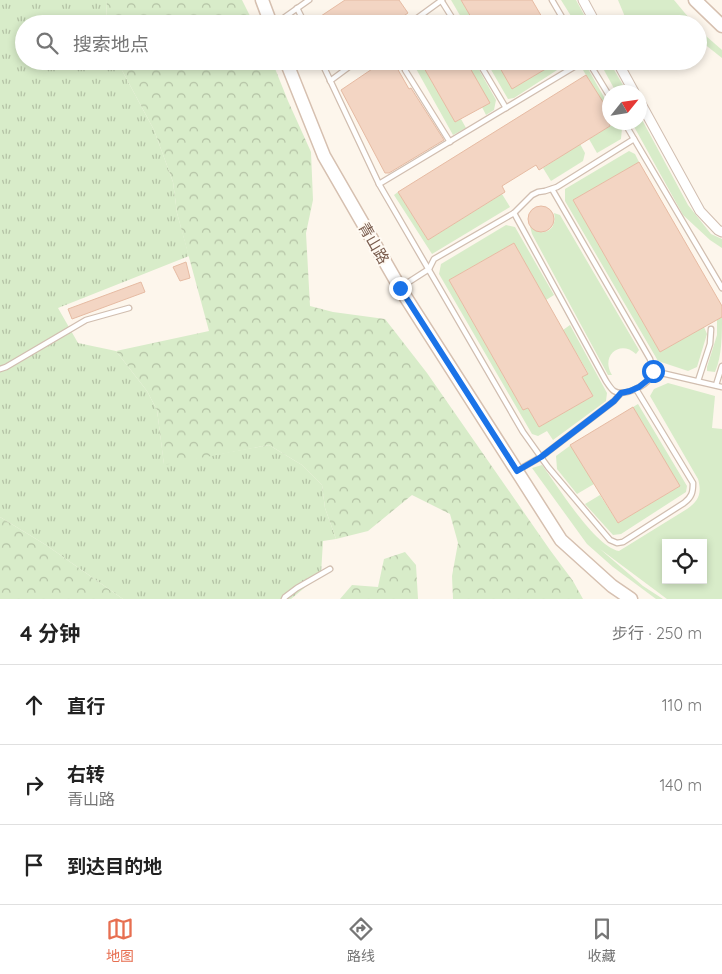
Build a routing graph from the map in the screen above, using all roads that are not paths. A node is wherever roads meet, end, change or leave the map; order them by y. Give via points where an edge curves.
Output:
1 (262, 0) edge
2 (309, 0) edge
3 (442, 0) edge
4 (552, 0) edge
5 (583, 0) edge
6 (695, 0) edge
7 (298, 8) junction
8 (269, 15) edge
9 (287, 15) edge
10 (301, 15) edge
11 (421, 15) edge
12 (451, 15) edge
13 (561, 15) edge
14 (591, 15) edge
15 (722, 26) edge
16 (290, 70) edge
17 (326, 70) edge
18 (345, 70) edge
19 (405, 70) dead end
20 (483, 70) edge
21 (569, 70) edge
22 (594, 70) edge
23 (622, 70) edge
24 (330, 81) junction
25 (603, 85) edge
26 (630, 85) edge
27 (506, 108) junction
28 (647, 115) edge
29 (629, 130) edge
30 (634, 139) junction
31 (450, 142) junction
32 (379, 184) junction
33 (552, 189) junction
34 (514, 213) junction
35 (722, 232) edge
36 (429, 269) junction
37 (400, 288) junction
38 (722, 288) edge
39 (129, 308) dead end
40 (711, 329) dead end
41 (722, 366) edge
42 (0, 369) edge
43 (653, 371) junction
44 (698, 381) junction
45 (716, 385) junction
46 (722, 386) edge
47 (636, 389) junction
48 (621, 393) junction
49 (541, 457) junction
50 (517, 471) junction
51 (330, 569) dead end
52 (284, 599) edge
53 (631, 599) edge

1 - 8 street
2 - 7 lane
3 - 11 lane
3 - 12 lane
4 - 13 lane
5 - 14 street
6 - 15 street
7 - 9 lane
7 - 10 lane
16 - 37 street, 青山路 via 324,156
17 - 24 lane
18 - 24 lane
19 - 31 lane
20 - 27 lane
21 - 27 lane
22 - 25 lane
23 - 26 street
24 - 32 lane
27 - 31 lane
28 - 35 street via 700,211
29 - 30 lane
30 - 33 lane
30 - 38 lane
31 - 32 lane
32 - 36 lane
33 - 34 lane via 532,195
33 - 43 lane via 650,359
34 - 36 lane via 434,259
34 - 48 lane via 606,381 614,391
36 - 37 lane
36 - 49 lane via 523,432
37 - 50 street, 青山路
39 - 42 lane via 86,320
40 - 44 lane via 710,344
41 - 45 lane
43 - 44 lane
43 - 47 lane via 649,379
44 - 45 lane
45 - 46 lane
47 - 48 lane
47 - 49 lane via 693,483 691,498 624,542 616,543 610,540
48 - 49 lane
49 - 50 lane
50 - 53 street, 青山路 via 561,540
51 - 52 lane

